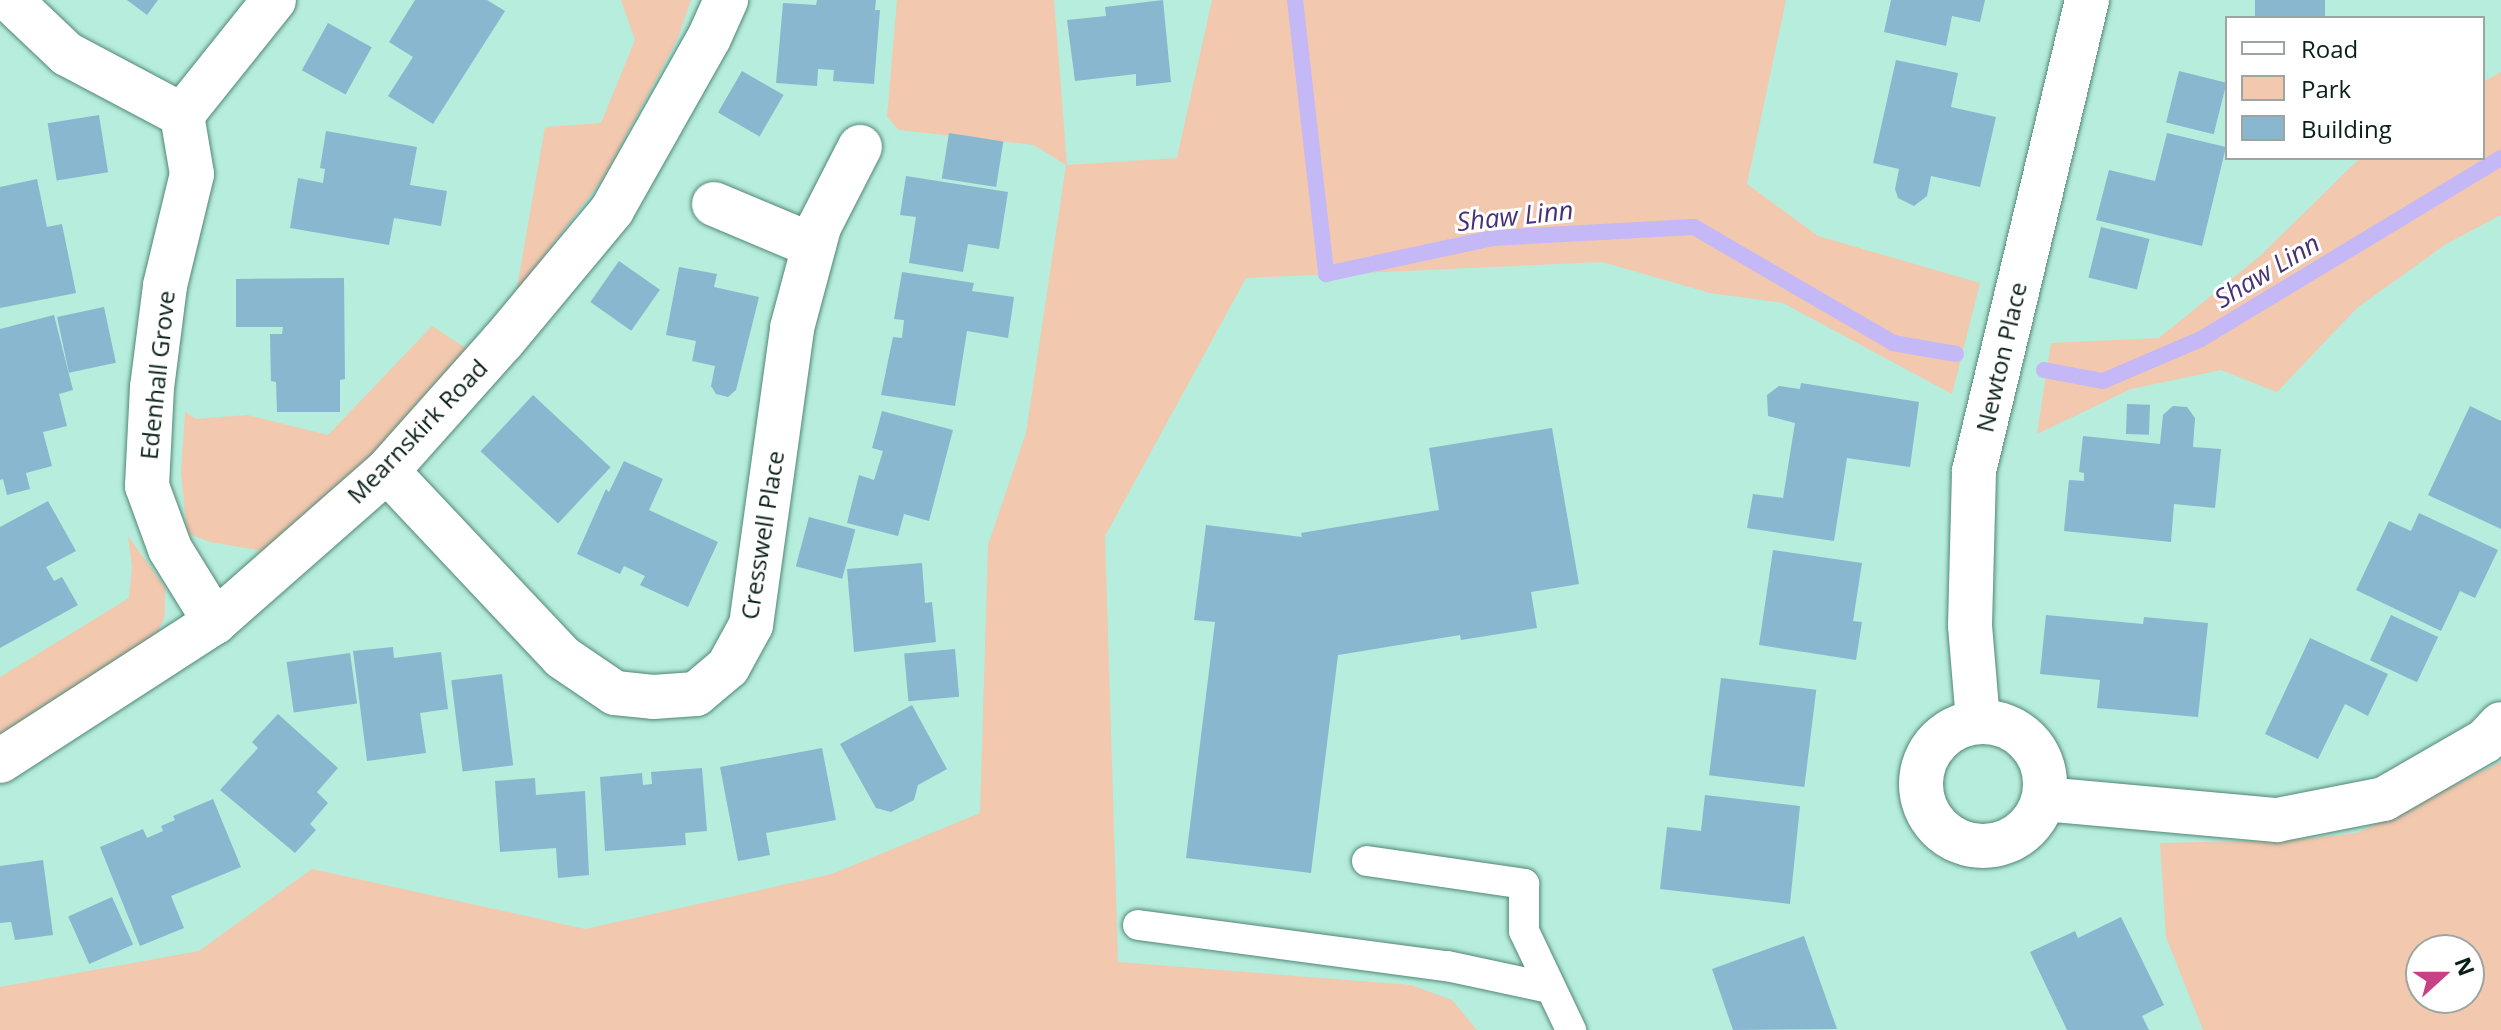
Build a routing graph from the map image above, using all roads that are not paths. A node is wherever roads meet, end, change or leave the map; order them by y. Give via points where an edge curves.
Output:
1 (10, 0) edge
2 (274, 0) edge
3 (726, 0) edge
4 (2087, 0) edge
5 (182, 115) junction
6 (860, 147) dead end
7 (714, 204) dead end
8 (814, 246) junction
9 (387, 471) junction
10 (215, 622) junction
11 (1978, 721) junction
12 (2501, 724) edge
13 (0, 761) edge
14 (2044, 799) junction
15 (1367, 861) dead end
16 (1138, 925) dead end
17 (1550, 988) junction
18 (1571, 1030) edge

1 - 5 street via 67,54
2 - 5 street
3 - 9 street, Mearnskirk Road via 612,210
4 - 11 street, Newton Place via 1974,471 1970,625
5 - 10 street, Edenhall Grove via 192,174 165,286 147,486 170,549
6 - 8 street, Cresswell Place
7 - 8 street
8 - 9 street, Cresswell Place via 792,328 751,625 728,667 696,694 615,693 562,657
9 - 10 street, Mearnskirk Road
10 - 13 street, Mearnskirk Road
11 - 14 street via 1998,723 2031,743 2042,760
11 - 14 street via 1957,726 1927,757 1921,788 1931,819 1965,845 1987,847 2023,832
12 - 14 street via 2485,741 2384,799 2277,820
15 - 17 lane via 1524,884 1524,931
16 - 17 lane via 1447,966
17 - 18 lane

